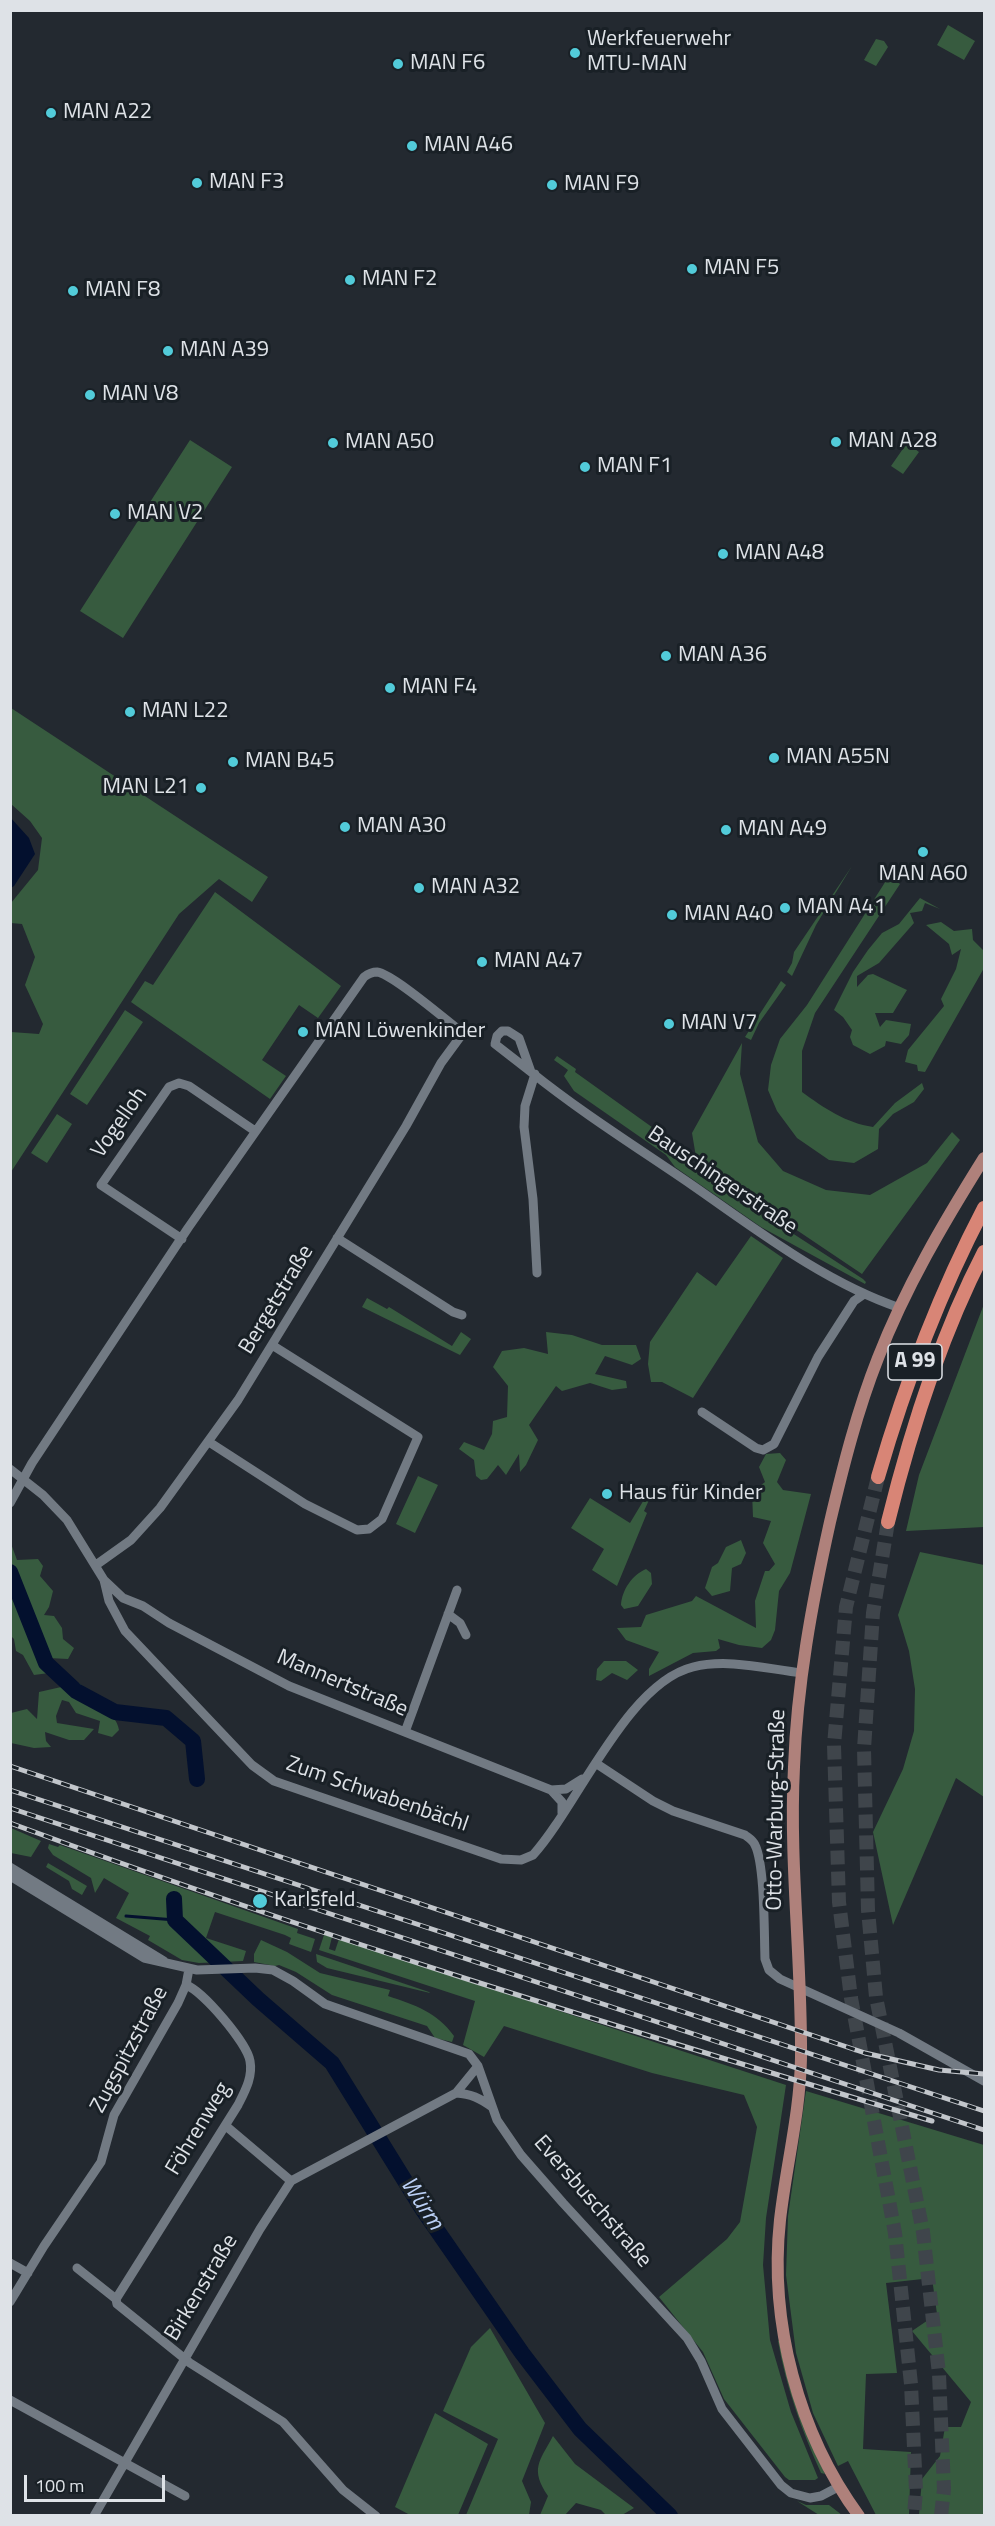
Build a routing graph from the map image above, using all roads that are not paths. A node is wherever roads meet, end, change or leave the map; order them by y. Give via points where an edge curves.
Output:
1 (533, 1073) junction
2 (255, 1131) junction
3 (984, 1158) edge
4 (984, 1208) edge
5 (337, 1238) junction
6 (182, 1239) junction
7 (984, 1252) edge
8 (537, 1274) dead end
9 (864, 1294) junction
10 (900, 1308) junction
11 (462, 1315) dead end
12 (272, 1345) junction
13 (702, 1412) dead end
14 (209, 1442) junction
15 (10, 1469) edge
16 (878, 1477) tunnel mouth
17 (24, 1479) junction
18 (10, 1503) edge
19 (888, 1522) tunnel mouth
20 (96, 1565) junction
21 (104, 1580) junction
22 (457, 1590) dead end
23 (448, 1614) junction
24 (466, 1635) dead end
25 (802, 1673) junction
26 (405, 1732) junction
27 (597, 1764) junction
28 (551, 1790) junction
29 (561, 1815) junction
30 (10, 1867) edge
31 (10, 1876) edge
32 (166, 1963) junction
33 (189, 1969) junction
34 (186, 1985) junction
35 (478, 2066) junction
36 (984, 2081) edge
37 (456, 2093) junction
38 (492, 2107) junction
39 (226, 2126) junction
40 (291, 2181) junction
41 (10, 2263) edge
42 (77, 2268) dead end
43 (28, 2273) junction
44 (116, 2299) junction
45 (10, 2302) edge
46 (184, 2357) junction
47 (10, 2400) edge
48 (125, 2463) junction
49 (840, 2486) junction
50 (185, 2496) dead end
51 (372, 2513) edge
52 (94, 2516) edge
53 (859, 2516) edge

1 - 1 street, Bauschingerstraße via 519,1038 508,1030 502,1031 495,1044
1 - 8 street via 524,1127
1 - 9 street, Bauschingerstraße via 754,1228
2 - 5 street, Bergetstraße via 364,977 374,972 390,979 463,1033 441,1063
2 - 6 street
2 - 6 street, Vogelloh via 179,1083 169,1087 101,1185
3 - 10 main road, Otto-Warburg-Straße via 929,1250
4 - 16 highway, A 99 via 924,1336
5 - 11 street
5 - 12 street, Bergetstraße
6 - 17 street
7 - 19 highway, A 99 via 945,1338 902,1466
9 - 10 street, Bauschingerstraße
9 - 13 street via 854,1301 819,1357 774,1444 763,1450 756,1448
10 - 25 main road, Otto-Warburg-Straße via 877,1360 839,1485 815,1588
12 - 14 street, Bergetstraße
12 - 14 street via 418,1437 382,1518 369,1529 342,1525
14 - 20 street, Bergetstraße via 131,1540
15 - 17 street, Zum Schwabenbächl
17 - 18 street
17 - 20 street, Zum Schwabenbächl via 67,1520
20 - 21 street, Zum Schwabenbächl
21 - 26 street, Mannertstraße via 123,1598 289,1686
21 - 29 street, Zum Schwabenbächl via 109,1601 125,1631 252,1765 274,1781 508,1860 533,1855
22 - 23 street
23 - 24 street via 460,1623
23 - 26 street
25 - 27 street, Zum Schwabenbächl via 719,1664 675,1673 642,1699
25 - 49 main road, Otto-Warburg-Straße via 793,1819 801,2059 780,2219 779,2301 805,2413
26 - 28 street, Mannertstraße
27 - 28 street, Zum Schwabenbächl via 566,1790
27 - 29 street, Zum Schwabenbächl
27 - 36 street via 673,1811 752,1839 761,1877 765,1959 769,1970 780,1979 899,2033
28 - 29 street via 562,1802
30 - 32 street
31 - 32 street via 140,1956
32 - 33 street
33 - 34 street, Zugspitzstraße
33 - 35 street via 261,1968 277,1972 325,2004 465,2051
34 - 39 street, Föhrenweg via 199,1992 244,2044 250,2059 246,2090
34 - 43 street, Zugspitzstraße via 114,2115 101,2162
35 - 37 street
35 - 38 street, Eversbuschstraße
37 - 38 street via 482,2099
37 - 40 street, Birkenstraße
38 - 49 street, Eversbuschstraße via 507,2135 541,2179 687,2338 722,2409 781,2485 791,2493 810,2498
39 - 40 street
39 - 44 street, Föhrenweg
40 - 46 street, Birkenstraße
41 - 43 street
42 - 44 street
43 - 45 street, Zugspitzstraße
44 - 46 street via 117,2304
46 - 48 street, Birkenstraße
46 - 51 street via 283,2422 344,2490
47 - 48 street
48 - 50 street
48 - 52 street, Birkenstraße
49 - 53 main road

